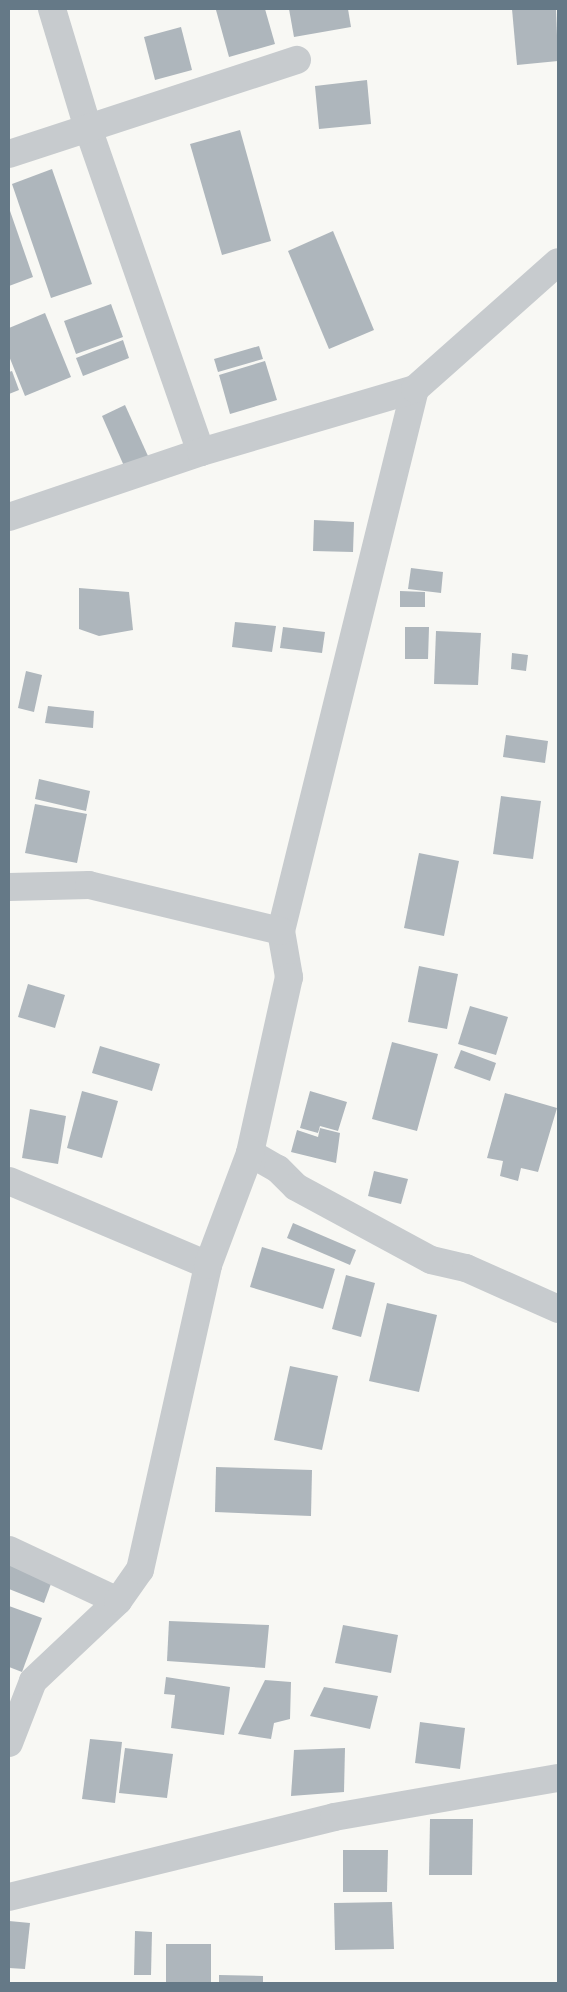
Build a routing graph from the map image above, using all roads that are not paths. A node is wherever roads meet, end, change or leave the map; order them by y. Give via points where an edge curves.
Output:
1 (52, 9) edge
2 (297, 60) dead end
3 (88, 128) junction
4 (9, 154) edge
5 (558, 262) edge
6 (415, 389) junction
7 (201, 452) junction
8 (9, 517) edge
9 (9, 887) edge
10 (281, 931) junction
11 (250, 1153) junction
12 (9, 1180) edge
13 (208, 1265) junction
14 (558, 1309) edge
15 (9, 1550) edge
16 (118, 1602) junction
17 (9, 1744) edge
18 (558, 1778) edge
19 (9, 1897) edge

1 - 3 street
2 - 3 street
3 - 4 street
3 - 7 street
5 - 6 street
6 - 7 street
6 - 10 street
7 - 8 street
9 - 10 street via 89,885
10 - 11 street via 289,977
11 - 13 street
11 - 14 street via 278,1169 296,1187 431,1260 466,1268
12 - 13 street
13 - 16 street via 140,1570
15 - 16 street
16 - 17 street via 34,1681
18 - 19 street via 334,1817

